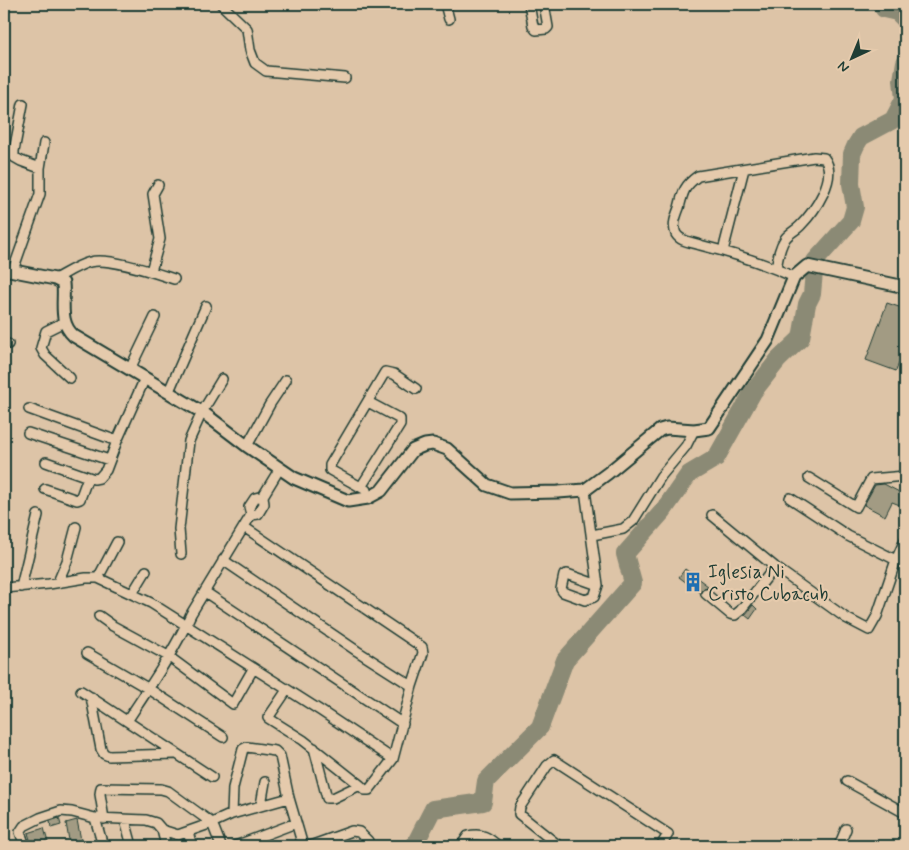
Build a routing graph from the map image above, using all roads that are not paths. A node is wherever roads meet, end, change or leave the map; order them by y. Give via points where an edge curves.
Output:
1 (221, 4) edge
2 (445, 4) edge
3 (529, 4) edge
4 (544, 4) edge
5 (449, 19) dead end
6 (345, 78) dead end
7 (23, 104) dead end
8 (44, 143) dead end
9 (40, 168) junction
10 (744, 168) junction
11 (158, 185) dead end
12 (723, 251) junction
13 (8, 269) edge
14 (776, 269) junction
15 (151, 271) junction
16 (794, 277) junction
17 (55, 278) junction
18 (174, 279) dead end
19 (905, 287) edge
20 (206, 306) dead end
21 (155, 317) dead end
22 (64, 322) junction
23 (130, 368) junction
24 (70, 378) dead end
25 (145, 378) junction
26 (222, 379) dead end
27 (286, 380) dead end
28 (416, 389) dead end
29 (169, 391) junction
30 (368, 402) junction
31 (29, 409) dead end
32 (202, 412) junction
33 (694, 430) junction
34 (28, 433) dead end
35 (117, 441) junction
36 (247, 446) junction
37 (109, 460) junction
38 (46, 462) dead end
39 (280, 468) junction
40 (905, 476) edge
41 (88, 478) junction
42 (809, 478) dead end
43 (361, 487) junction
44 (45, 489) dead end
45 (585, 490) junction
46 (368, 498) junction
47 (790, 498) dead end
48 (38, 515) dead end
49 (712, 515) dead end
50 (76, 527) dead end
51 (244, 527) junction
52 (592, 535) junction
53 (905, 540) edge
54 (117, 542) dead end
55 (181, 554) dead end
56 (223, 560) junction
57 (896, 560) junction
58 (775, 567) junction
59 (146, 572) dead end
60 (98, 578) junction
61 (58, 582) junction
62 (598, 585) dead end
63 (21, 587) junction
64 (4, 588) edge
65 (204, 592) junction
66 (132, 594) junction
67 (706, 594) dead end
68 (99, 616) dead end
69 (186, 626) junction
70 (87, 653) dead end
71 (168, 656) junction
72 (253, 669) junction
73 (412, 686) junction
74 (149, 689) junction
75 (287, 690) junction
76 (80, 691) dead end
77 (91, 697) junction
78 (127, 720) junction
79 (404, 724) junction
80 (223, 737) dead end
81 (314, 748) junction
82 (176, 754) junction
83 (393, 759) junction
84 (212, 777) dead end
85 (847, 781) dead end
86 (265, 782) dead end
87 (360, 785) junction
88 (289, 798) junction
89 (261, 805) junction
90 (905, 813) edge
91 (232, 814) junction
92 (100, 818) junction
93 (124, 820) junction
94 (296, 823) junction
95 (212, 824) junction
96 (846, 828) dead end
97 (162, 830) junction
98 (188, 832) junction
99 (25, 846) edge
100 (103, 846) edge
101 (132, 846) edge
102 (166, 846) edge
103 (192, 846) edge
104 (221, 846) edge
105 (235, 846) edge
106 (303, 846) edge
107 (310, 846) edge
108 (369, 846) edge
109 (461, 846) edge
110 (498, 846) edge
111 (559, 846) edge
112 (661, 846) edge
113 (839, 846) edge

1 - 6 street via 247,29 255,63 266,70
2 - 5 street
3 - 4 street via 536,30 548,27
7 - 9 street via 14,156
8 - 9 street
9 - 13 street via 40,194
10 - 12 street
10 - 12 street via 698,176 688,183 674,225 682,240
10 - 14 street via 814,157 824,158 827,162 829,174 824,193 799,227 786,237 779,250
11 - 15 street via 153,194 160,239
12 - 14 street
13 - 17 street
14 - 16 street
15 - 17 street via 94,261
15 - 18 street
16 - 19 street via 813,267
16 - 33 street via 768,340 709,428
17 - 22 street via 63,283
20 - 29 street
21 - 23 street
22 - 23 street via 74,336
22 - 24 street via 46,331 41,348
23 - 25 street
25 - 29 street
25 - 35 street
26 - 32 street
27 - 36 street
28 - 30 street via 394,374 385,372
29 - 32 street
30 - 43 street via 330,465 330,470
30 - 43 street via 400,419 400,426
31 - 35 street
32 - 36 street
32 - 55 street via 189,441 179,529
33 - 45 street via 660,430
33 - 52 street via 686,446 660,476 633,521 623,529
34 - 37 street
35 - 37 street
36 - 39 street
37 - 41 street via 99,478
38 - 41 street
39 - 46 street via 294,478 348,501
39 - 51 street via 263,496 256,498 249,508 251,515
40 - 42 street via 871,479 856,507
41 - 44 street via 77,500
43 - 46 street via 366,490
45 - 46 street via 510,492 487,485 447,449 433,444 413,450 381,492
45 - 52 street
47 - 57 street via 848,536
48 - 63 street
49 - 58 street
50 - 61 street
51 - 56 street
51 - 73 street via 422,647
52 - 62 street
53 - 57 street
54 - 60 street
56 - 65 street
56 - 73 street
57 - 58 street via 869,630 846,618
58 - 67 street via 735,615
59 - 66 street
60 - 61 street
60 - 66 street
61 - 63 street
63 - 64 street
65 - 69 street
65 - 79 street
66 - 69 street
68 - 71 street
69 - 71 street
69 - 72 street
70 - 74 street
71 - 72 street via 233,704
71 - 74 street
72 - 75 street
73 - 79 street
74 - 78 street
74 - 80 street
75 - 81 street via 268,718
75 - 83 street
76 - 77 street
77 - 78 street
77 - 82 street via 104,754
78 - 82 street
79 - 83 street
81 - 87 street
81 - 87 street via 327,798
82 - 84 street
83 - 87 street via 371,788 365,790
85 - 90 street
86 - 89 street
88 - 89 street
88 - 91 street via 278,752 247,747 241,751
88 - 94 street
89 - 91 street
91 - 95 street
92 - 93 street
92 - 95 street via 101,788 162,789
92 - 99 street via 61,811 40,818 24,826 20,832
92 - 100 street
93 - 97 street via 146,820 156,823
93 - 101 street
94 - 105 street
94 - 106 street
95 - 98 street
95 - 104 street
96 - 113 street
97 - 98 street via 178,835
97 - 102 street
98 - 103 street
107 - 108 street via 352,831 359,832
109 - 110 street via 468,836 478,834
111 - 112 street via 519,814 520,807 554,760 668,834

